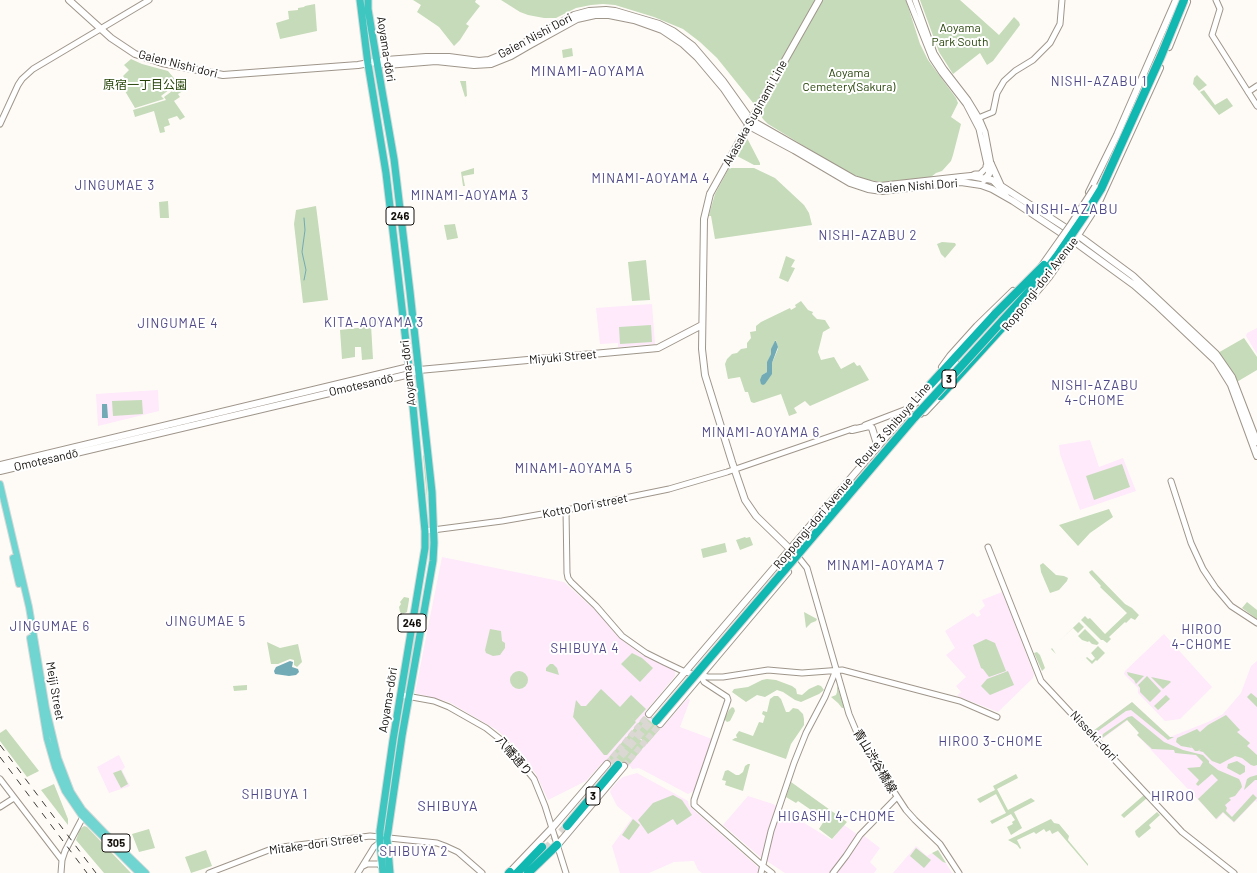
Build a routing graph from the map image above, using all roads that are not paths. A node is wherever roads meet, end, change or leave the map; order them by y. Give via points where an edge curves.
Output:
1 (69, 0) edge
2 (148, 0) edge
3 (360, 0) edge
4 (368, 0) edge
5 (819, 0) edge
6 (910, 0) edge
7 (915, 0) edge
8 (1062, 0) edge
9 (1176, 0) edge
10 (1182, 0) edge
11 (1188, 0) edge
12 (1216, 0) edge
13 (555, 28) junction
14 (100, 29) junction
15 (377, 62) junction
16 (368, 64) junction
17 (1257, 86) edge
18 (1248, 92) junction
19 (1257, 106) edge
20 (977, 119) junction
21 (0, 124) edge
22 (979, 129) junction
23 (985, 132) junction
24 (1117, 135) junction
25 (1119, 158) junction
26 (1106, 160) junction
27 (989, 164) junction
28 (970, 176) junction
29 (989, 177) junction
30 (974, 183) junction
31 (1001, 186) junction
32 (1013, 201) junction
33 (400, 217) junction
34 (391, 219) junction
35 (1070, 234) junction
36 (1044, 265) junction
37 (1034, 286) junction
38 (702, 325) junction
39 (954, 361) junction
40 (419, 370) junction
41 (410, 371) junction
42 (930, 385) junction
43 (940, 396) junction
44 (917, 413) junction
45 (852, 430) junction
46 (1257, 442) edge
47 (873, 451) junction
48 (1257, 456) edge
49 (0, 465) edge
50 (734, 470) junction
51 (0, 471) edge
52 (1171, 481) dead end
53 (0, 484) edge
54 (0, 502) edge
55 (566, 510) junction
56 (829, 524) junction
57 (434, 530) junction
58 (426, 531) junction
59 (988, 547) dead end
60 (792, 552) junction
61 (800, 558) junction
62 (1257, 623) edge
63 (728, 645) junction
64 (836, 670) junction
65 (685, 672) junction
66 (693, 674) junction
67 (701, 676) junction
68 (405, 695) junction
69 (997, 717) dead end
70 (654, 719) junction
71 (616, 765) junction
72 (0, 779) edge
73 (897, 797) junction
74 (14, 798) junction
75 (0, 807) edge
76 (84, 815) junction
77 (565, 825) tunnel mouth
78 (552, 828) junction
79 (382, 839) junction
80 (557, 845) junction
81 (62, 860) junction
82 (363, 866) junction
83 (763, 866) junction
84 (383, 871) edge
85 (61, 873) edge
86 (139, 873) edge
87 (146, 873) edge
88 (209, 873) edge
89 (358, 873) edge
90 (390, 873) edge
91 (482, 873) edge
92 (511, 873) edge
93 (524, 873) edge
94 (528, 873) edge
95 (533, 873) edge
96 (566, 873) edge
97 (761, 873) edge
98 (772, 873) edge
99 (833, 873) edge
100 (960, 873) edge
101 (1234, 873) edge

1 - 14 main road, Gaien Nishi dori
2 - 14 street
3 - 16 highway, Aoyama-dōri / 246
4 - 15 highway, Aoyama-dōri / 246
5 - 38 main road, Akasaka Suginami Line, bridge via 710,194 704,219
6 - 20 street via 932,58
7 - 20 street via 934,53 968,100
8 - 20 street via 1060,24 1050,43 1034,60 1006,79 997,93 993,112
9 - 24 main road
10 - 24 main road via 1137,103
10 - 36 highway, Route 3 Shibuya Line / 3, bridge via 1096,187
10 - 37 highway, Route 3 Shibuya Line / 3, bridge via 1161,56 1101,189 1065,245
11 - 25 main road
12 - 18 street via 1220,9 1212,35
13 - 15 main road, Gaien Nishi Dori via 489,60 426,57
13 - 28 main road, Gaien Nishi Dori via 574,15 597,10 615,11 659,24 679,35 697,50 756,124 861,182 874,186 888,186
13 - 30 main road, Gaien Nishi Dori via 587,16 604,14 634,20 662,30 697,57 754,129 864,192 874,193 961,182
14 - 16 main road, Gaien Nishi dori via 118,44 142,57 223,75
14 - 21 street via 29,72 18,85
15 - 16 main road, Gaien Nishi dori
15 - 33 highway, Aoyama-dōri / 246 via 394,159
16 - 34 highway, Aoyama-dōri / 246 via 380,129
17 - 18 street
18 - 19 street
20 - 22 street
20 - 23 street
22 - 23 street
22 - 27 street
23 - 27 street
24 - 26 main road
25 - 35 main road, Roppongi-dori Avenue via 1094,211
25 - 43 main road, Roppongi-dori Avenue, bridge via 1102,190 1054,263
26 - 35 main road, Roppongi-dori Avenue
26 - 39 main road, bridge via 1095,187 1042,265
27 - 28 street via 980,174
27 - 29 main road
27 - 31 main road
28 - 29 main road, Gaien Nishi Dori
29 - 30 main road
29 - 31 main road, Gaien Nishi Dori
29 - 32 street
30 - 32 main road, Gaien Nishi Dori via 992,189
31 - 35 main road, Gaien Nishi Dori
32 - 35 main road, Gaien Nishi Dori
33 - 34 highway via 397,221
33 - 40 highway, Aoyama-dōri / 246
34 - 41 highway, Aoyama-dōri / 246
35 - 42 main road, Roppongi-dori Avenue via 1049,251 1030,276 996,306 950,356
35 - 43 main road, Roppongi-dori Avenue via 1048,277 1010,324
35 - 46 main road, Gaien Nishi Dori via 1133,276 1216,354 1232,377
35 - 48 main road, Gaien Nishi Dori via 1134,285 1216,361 1231,385
36 - 39 highway, bridge
36 - 70 highway, Route 3 Shibuya Line / 3, bridge via 914,409
37 - 43 highway, bridge via 1024,302
37 - 70 highway, Route 3 Shibuya Line / 3, bridge via 914,418
38 - 40 main road, Miyuki Street via 658,348
38 - 50 main road, Akasaka Suginami Line via 705,375
39 - 42 highway
39 - 44 main road
40 - 41 main road, Omotesandō
40 - 57 highway, Aoyama-dōri / 246
41 - 49 main road, Omotesandō
41 - 51 main road, Omotesandō
41 - 58 highway, 246
42 - 44 main road, Roppongi-dori Avenue
43 - 44 main road, Roppongi-dori Avenue
44 - 45 street via 885,419
44 - 47 main road, Roppongi-dori Avenue via 894,428
44 - 56 main road, Roppongi-dori Avenue
44 - 60 main road
45 - 47 main road via 867,425 871,427 877,445
45 - 50 street
47 - 60 main road, Roppongi-dori Avenue
50 - 55 street, Kotto Dori street via 675,487
50 - 60 main road, Akasaka Suginami Line via 750,509
52 - 62 street via 1191,543 1203,569 1231,606
53 - 76 main road, Meiji Street / 305 via 29,607 54,745
54 - 76 main road, Meiji Street / 305 via 25,608 49,749 65,791
55 - 57 street, Kotto Dori street
55 - 65 street via 568,578 620,634 646,653
56 - 60 main road via 819,528 800,550
56 - 61 main road, Roppongi-dori Avenue
57 - 58 street, Kotto Dori street
57 - 68 highway, Aoyama-dōri / 246 via 434,550
58 - 68 highway, Aoyama-dōri / 246
59 - 101 street, Nisseki-dori via 1039,677 1190,838
60 - 61 main road, Akasaka Suginami Line
60 - 65 main road, Roppongi-dori Avenue
61 - 63 main road, Roppongi-dori Avenue
61 - 64 street, 青山渋谷橋線 via 807,568
63 - 66 main road via 709,656
63 - 67 main road, Roppongi-dori Avenue
64 - 67 street via 802,673 768,670 723,677
64 - 69 street via 960,701
64 - 73 street, 青山渋谷橋線 via 856,732
64 - 83 street via 794,763 771,831
65 - 66 street
65 - 70 main road, Roppongi-dori Avenue
66 - 67 street
67 - 70 main road, Roppongi-dori Avenue
67 - 83 street via 704,682 728,700 694,805
68 - 78 street, 八幡通り via 449,707 501,738 534,779
68 - 79 highway, Aoyama-dōri / 246 via 392,803
68 - 79 highway, Aoyama-dōri / 246 via 393,740
71 - 77 highway, 3
71 - 78 main road
71 - 80 main road
72 - 74 street
73 - 99 street via 860,835
73 - 100 street, 青山渋谷橋線 via 912,817 940,844
74 - 75 street
74 - 81 street
76 - 81 street
76 - 86 main road, Meiji Street / 305
76 - 87 main road, Meiji Street / 305
78 - 80 street, 八幡通り
78 - 92 main road
79 - 82 street
79 - 84 highway, 246
79 - 88 street, Mitake-dori Street via 370,836 274,848
79 - 90 highway, 246
79 - 91 street, Mitake-dori Street via 437,843 458,852
80 - 94 highway
80 - 95 main road
80 - 96 street, 八幡通り
81 - 85 street
82 - 84 street via 379,864
82 - 89 street
83 - 97 street
83 - 98 street
92 - 93 highway via 543,849

